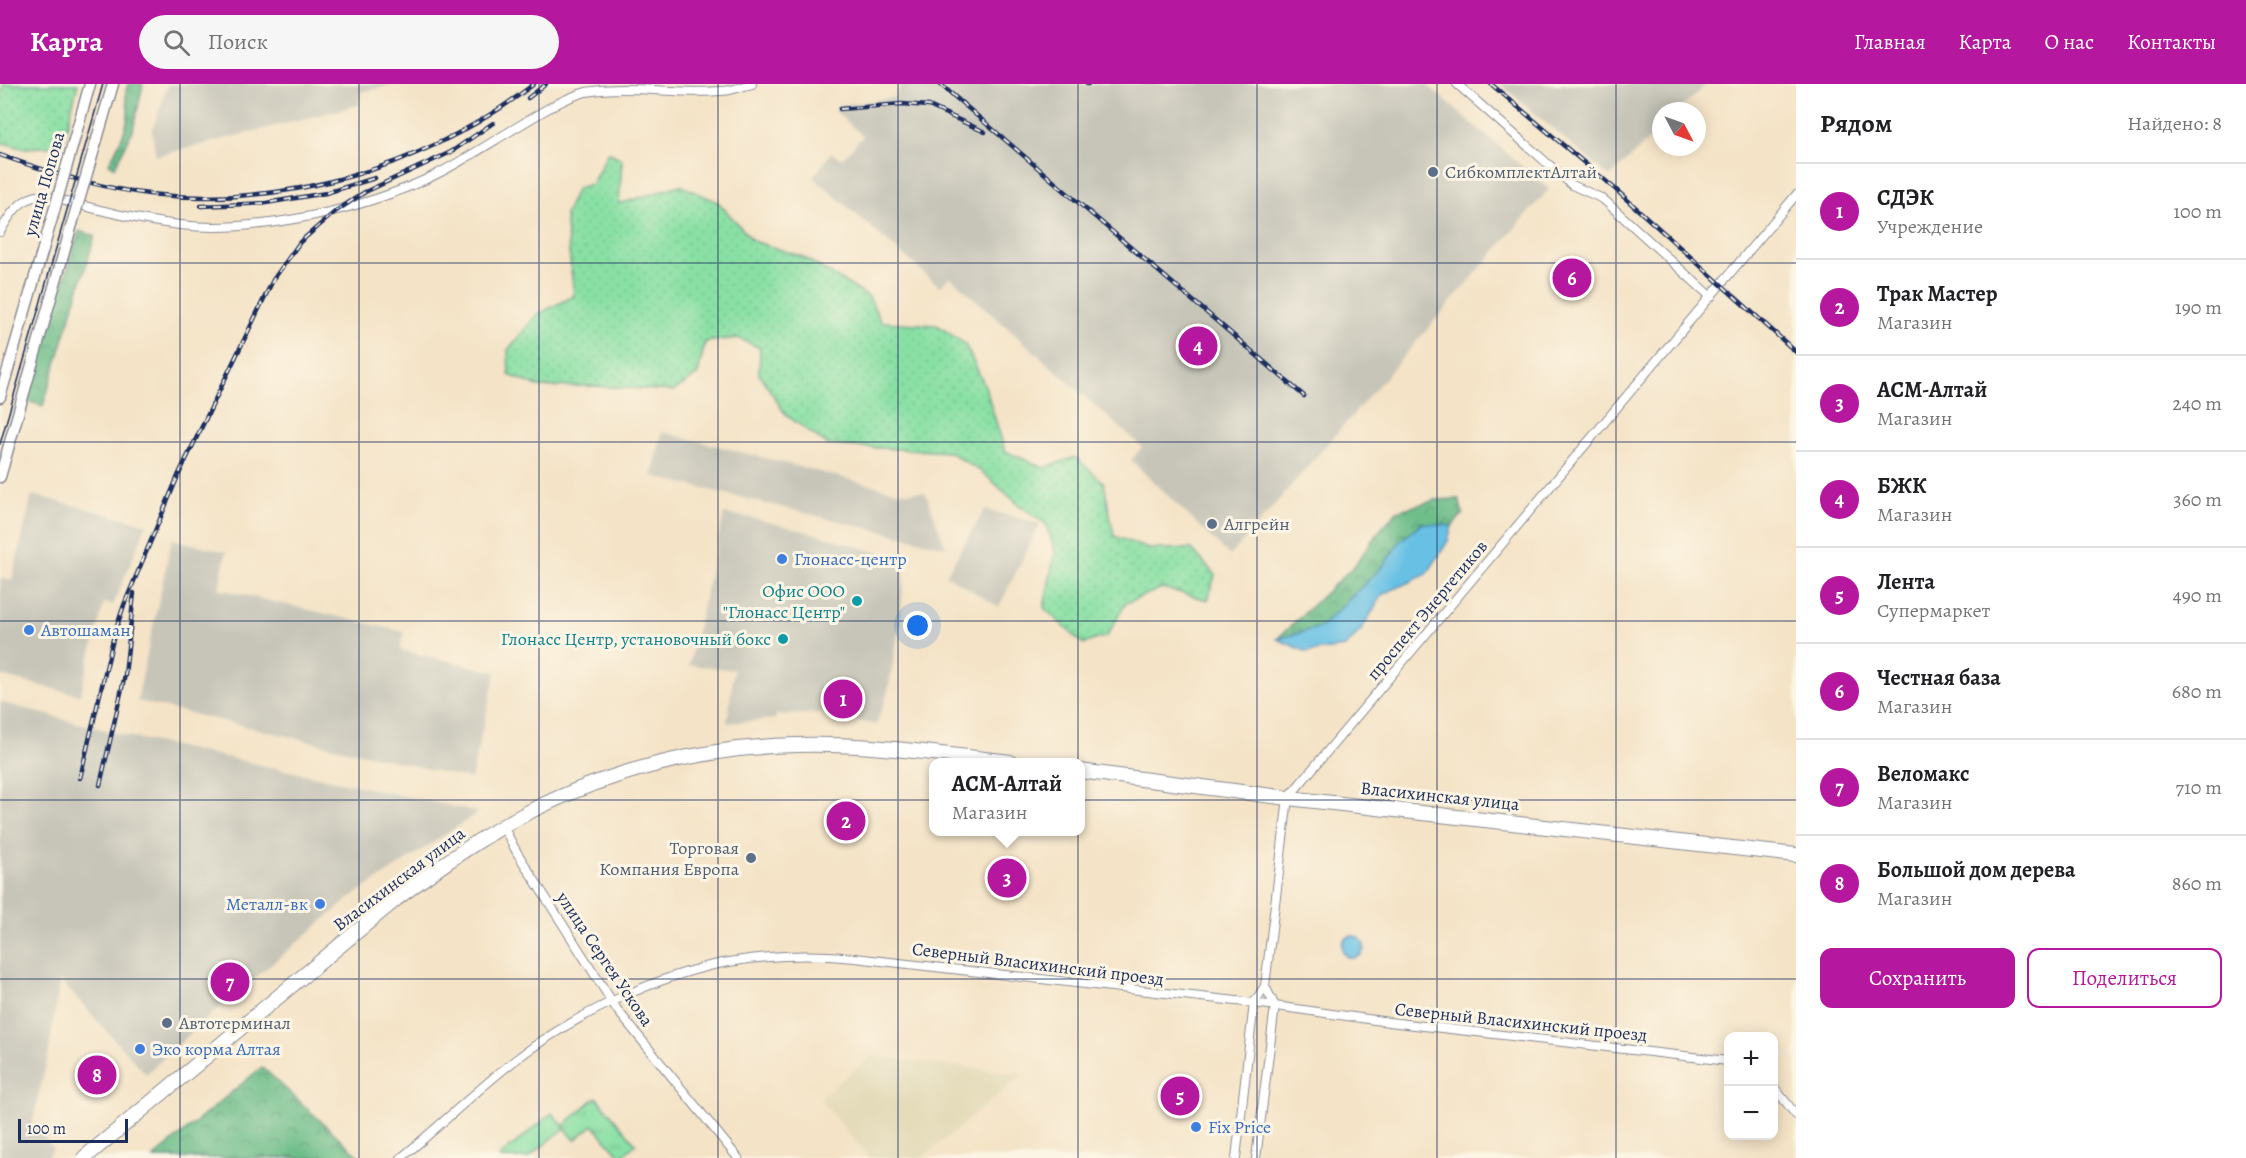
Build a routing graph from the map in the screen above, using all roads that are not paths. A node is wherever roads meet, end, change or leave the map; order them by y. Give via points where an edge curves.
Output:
1 (90, 84) edge
2 (113, 84) edge
3 (752, 84) edge
4 (1457, 84) edge
5 (1796, 195) edge
6 (0, 232) edge
7 (1711, 297) junction
8 (0, 397) edge
9 (0, 477) edge
10 (970, 758) edge
11 (1085, 772) edge
12 (1288, 798) junction
13 (503, 826) junction
14 (1796, 855) edge
15 (1265, 986) junction
16 (612, 1002) junction
17 (1254, 1003) junction
18 (1275, 1006) junction
19 (1724, 1061) edge
20 (1778, 1094) edge
21 (1796, 1115) edge
22 (84, 1158) edge
23 (401, 1158) edge
24 (738, 1158) edge
25 (1236, 1158) edge
26 (1256, 1158) edge

1 - 8 main road, улица Попова, bridge
2 - 9 main road, bridge
3 - 6 street via 723,91 633,88 585,92 543,111 434,176 336,211 220,227 181,225 137,219 42,195 20,203
4 - 7 street via 1572,185 1603,199
5 - 7 street, проспект Энергетиков
7 - 12 street, проспект Энергетиков
10 - 13 highway, Власихинская улица via 796,745 698,756 614,777
11 - 12 highway, Власихинская улица
12 - 14 highway, Власихинская улица
12 - 15 street
13 - 16 street, улица Сергея Ускова
13 - 22 highway, Власихинская улица via 396,899
15 - 17 street
15 - 18 street
16 - 17 street, Северный Власихинский проезд via 714,965 825,956
16 - 23 street, Северный Власихинский проезд via 574,1020 525,1053
16 - 24 street, улица Сергея Ускова
17 - 18 street, Северный Власихинский проезд
17 - 25 street
18 - 19 street, Северный Власихинский проезд
18 - 26 street
20 - 21 street

